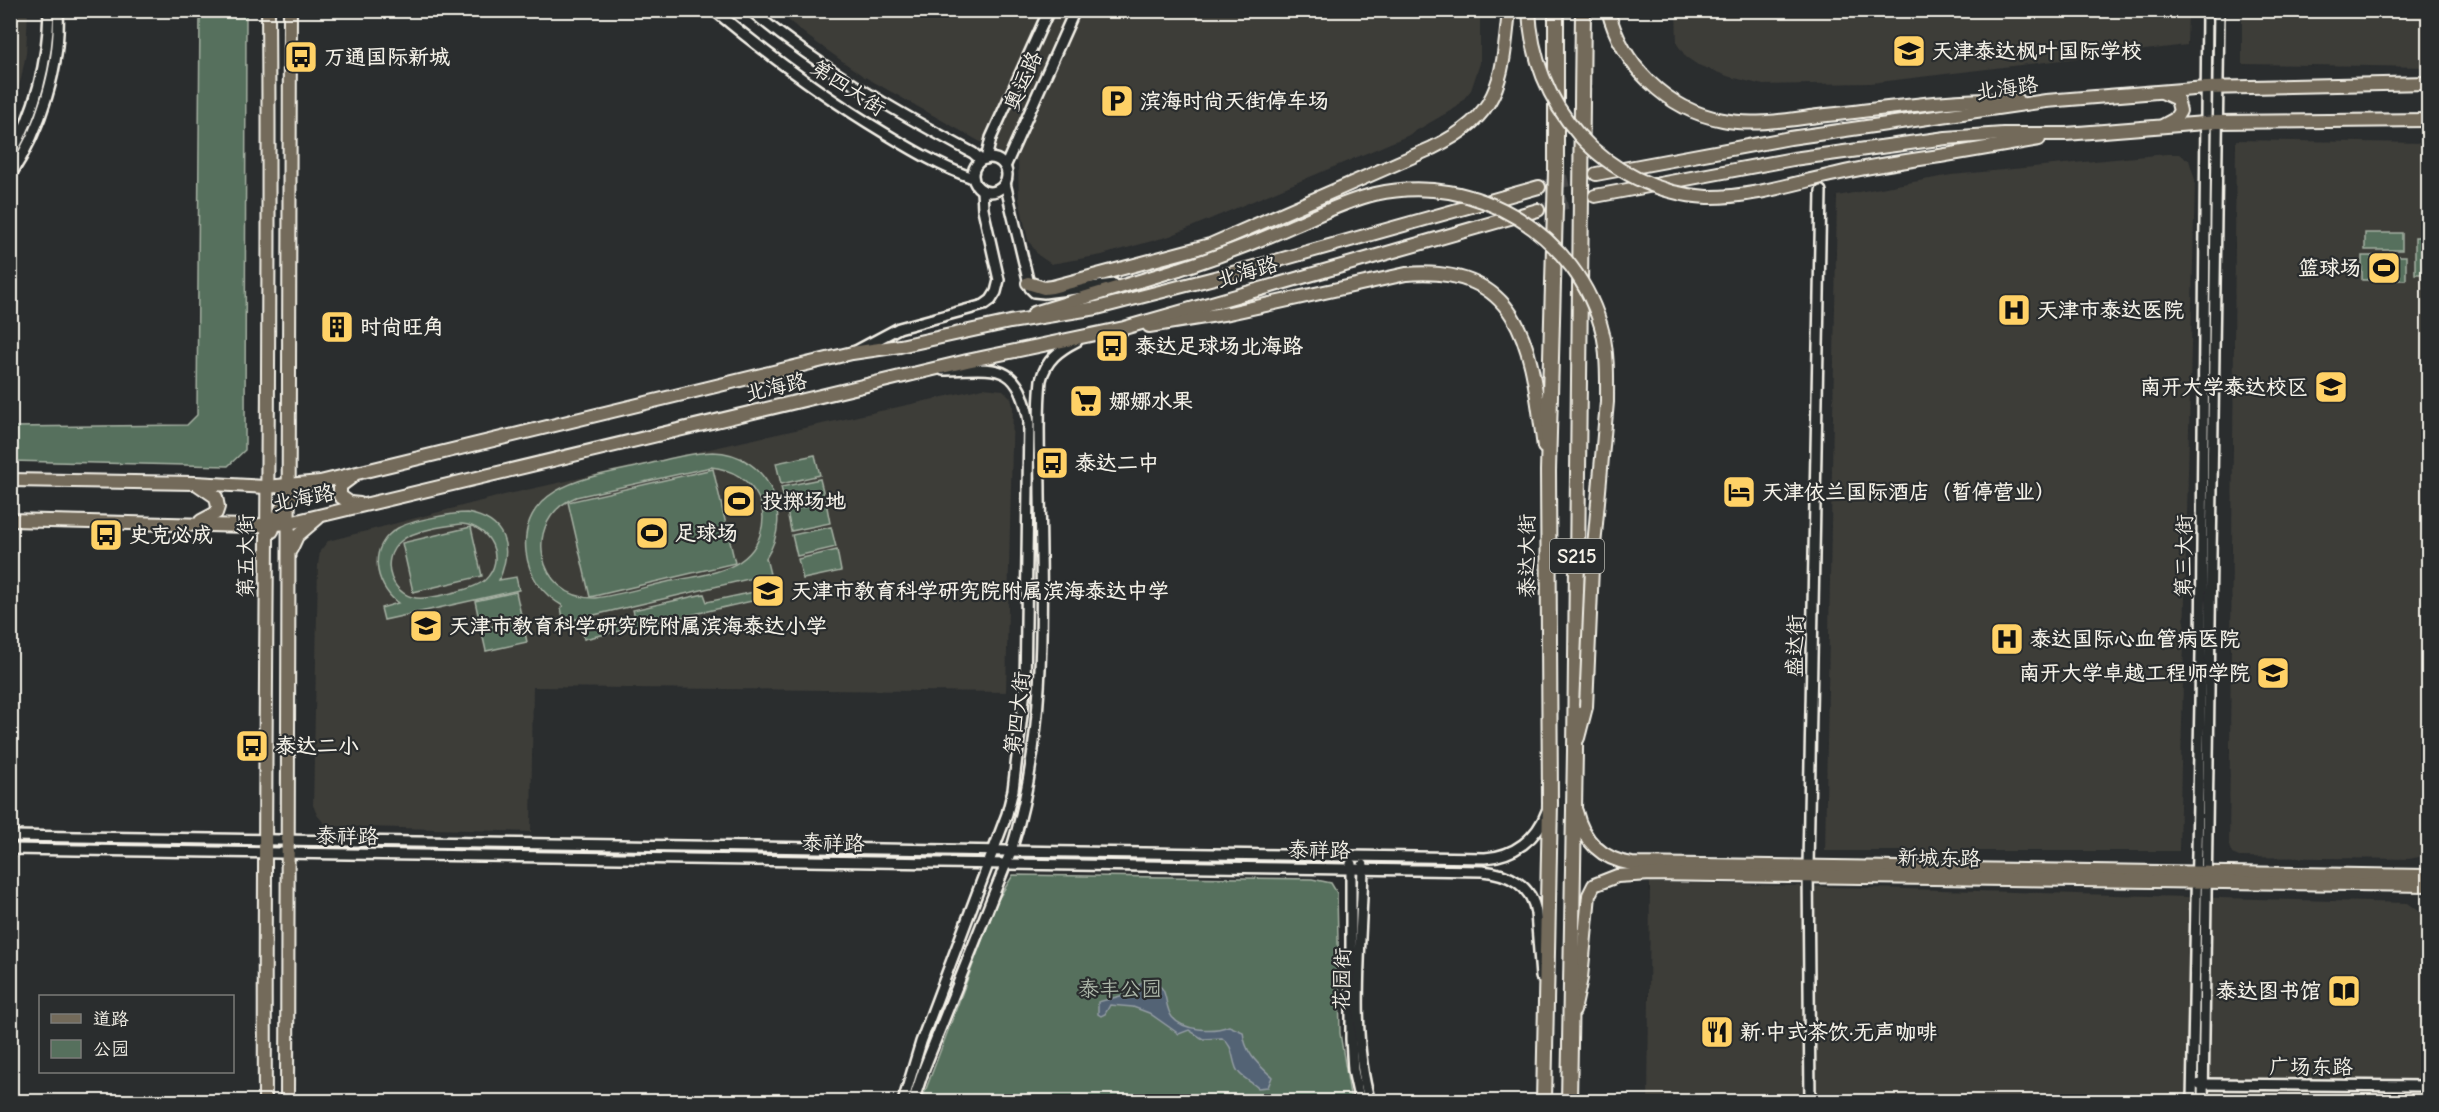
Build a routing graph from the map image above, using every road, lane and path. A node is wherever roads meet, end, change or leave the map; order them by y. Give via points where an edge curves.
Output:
1 (49, 10) edge
2 (58, 10) edge
3 (268, 10) edge
4 (290, 10) edge
5 (714, 10) edge
6 (750, 10) edge
7 (1049, 10) edge
8 (1075, 10) edge
9 (1509, 10) edge
10 (1529, 10) edge
11 (1556, 10) edge
12 (1583, 10) edge
13 (1608, 10) edge
14 (2206, 10) edge
15 (2219, 10) edge
16 (2428, 83) edge
17 (2212, 87) junction
18 (2158, 92) junction
19 (2046, 101) junction
20 (2428, 120) edge
21 (2212, 122) junction
22 (2160, 126) junction
23 (2066, 134) junction
24 (10, 156) edge
25 (984, 159) junction
26 (1005, 167) junction
27 (1596, 174) tunnel mouth
28 (10, 176) edge
29 (973, 178) junction
30 (1005, 183) junction
31 (1539, 187) tunnel mouth
32 (982, 190) junction
33 (1821, 190) dead end
34 (1595, 196) tunnel mouth
35 (1538, 210) tunnel mouth
36 (1028, 282) junction
37 (1134, 282) junction
38 (1010, 322) junction
39 (1124, 328) junction
40 (1092, 335) junction
41 (852, 353) junction
42 (930, 371) junction
43 (290, 447) junction
44 (1548, 471) junction
45 (361, 472) junction
46 (10, 480) edge
47 (320, 482) junction
48 (195, 483) junction
49 (226, 485) junction
50 (271, 487) junction
51 (288, 498) junction
52 (266, 502) junction
53 (369, 504) junction
54 (326, 514) junction
55 (10, 520) edge
56 (194, 523) junction
57 (277, 523) junction
58 (226, 525) junction
59 (266, 561) junction
60 (288, 562) junction
61 (1575, 751) junction
62 (1550, 802) junction
63 (1574, 804) junction
64 (10, 836) edge
65 (263, 846) junction
66 (288, 847) junction
67 (10, 849) edge
68 (1011, 851) junction
69 (993, 852) junction
70 (1351, 855) junction
71 (1363, 856) junction
72 (989, 864) junction
73 (1005, 864) junction
74 (1350, 868) junction
75 (1363, 868) junction
76 (1808, 870) junction
77 (2428, 876) edge
78 (2202, 877) junction
79 (2428, 885) edge
80 (1545, 1009) junction
81 (1571, 1027) junction
82 (2192, 1084) junction
83 (2204, 1084) junction
84 (2428, 1086) edge
85 (265, 1101) edge
86 (287, 1101) edge
87 (903, 1101) edge
88 (914, 1101) edge
89 (1360, 1101) edge
90 (1370, 1101) edge
91 (1544, 1101) edge
92 (1569, 1101) edge
93 (1810, 1101) edge
94 (2192, 1101) edge
95 (2203, 1101) edge

1 - 24 street via 38,87 23,134
2 - 28 street via 53,68 39,118
3 - 50 main road, 第五大街 via 266,447
4 - 43 main road, 第五大街
5 - 29 street, 第四大街 via 788,70 855,115 921,154
6 - 25 street, 第四大街 via 847,80
7 - 25 street, 奥运路
8 - 26 street, 奥运路
9 - 36 main road via 1500,81 1481,116 1461,134 1210,245 1052,287
10 - 23 main road, bridge via 1535,53 1544,80 1575,131 1629,175 1678,192 1705,197 1738,195
11 - 44 highway, 泰达大街 / S215
12 - 61 highway, S215
13 - 19 main road via 1620,44 1648,81 1673,101 1707,117 1760,123 1972,100
14 - 17 street, 第三大街
15 - 17 street, 第三大街
16 - 17 main road, 北海路
17 - 18 main road, 北海路
17 - 21 street, 第三大街
18 - 19 main road, 北海路
18 - 22 main road via 2177,99 2180,111 2175,119
19 - 27 main road, 北海路 via 1790,138
20 - 21 main road, 北海路
21 - 22 main road, 北海路
21 - 78 street, 第三大街
22 - 23 main road, 北海路
23 - 34 main road, 北海路 via 2003,134 1891,145
25 - 26 street, 第四大街 via 997,160
25 - 29 street via 975,168
26 - 30 street
29 - 32 street, 第四大街
30 - 32 street via 992,192
30 - 36 street
31 - 38 main road, 北海路 via 1120,302
32 - 41 street via 999,280 991,300 900,328
33 - 76 street, 盛达街
35 - 39 main road, 北海路
36 - 37 street via 1034,292 1044,293
37 - 38 main road
37 - 61 main road, bridge via 1228,252 1365,197 1421,189 1462,194 1498,207 1533,228 1563,256 1586,289 1596,313 1603,335 1607,376 1586,707
38 - 41 main road, 北海路
39 - 40 main road, 北海路
39 - 44 main road via 1229,314 1406,274 1462,278 1497,299 1517,320 1533,371
40 - 42 main road, 北海路
40 - 68 street, 第四大街 via 1056,353 1044,368 1041,380 1041,664 1034,739
41 - 45 main road, 北海路
42 - 53 main road, 北海路
42 - 69 street via 1003,372 1022,389 1029,422 1025,690 1013,790
43 - 47 main road via 299,475
43 - 51 main road, 第五大街
44 - 62 highway, 泰达大街 / S215
45 - 47 main road, 北海路
45 - 53 main road via 340,486 340,496 350,503
46 - 48 main road, 北海路
47 - 51 main road, 北海路
48 - 49 main road, 北海路
48 - 56 main road via 216,497 218,507 209,519
49 - 50 main road, 北海路
49 - 52 main road
50 - 51 main road, 北海路
50 - 52 main road, 第五大街
51 - 54 main road via 304,513
51 - 57 main road, 第五大街
52 - 57 main road, 第五大街
53 - 54 main road, 北海路
54 - 57 main road, 北海路
54 - 60 main road via 297,536
55 - 56 main road, 北海路
56 - 58 main road, 北海路
57 - 58 main road, 北海路
57 - 59 main road, 第五大街
57 - 60 main road, 第五大街
58 - 59 main road via 256,536
59 - 65 main road, 第五大街
60 - 66 main road, 第五大街
61 - 63 highway, S215
62 - 71 street, 泰祥路 via 1533,836 1497,857
62 - 80 highway, 泰达大街 / S215
63 - 76 main road, 新城东路 via 1591,844 1620,862
63 - 81 highway, S215
64 - 65 street, 泰祥路
65 - 66 street, 泰祥路
65 - 67 street, 泰祥路
65 - 85 main road, 第五大街
66 - 69 street, 泰祥路
66 - 72 street, 泰祥路
66 - 86 main road, 第五大街
68 - 69 street, 泰祥路
68 - 70 street, 泰祥路
68 - 73 street, 第四大街
69 - 72 street
70 - 71 street, 泰祥路
70 - 74 street, 花园街
71 - 75 street, 花园街
72 - 73 street, 泰祥路
72 - 87 street via 921,1041
73 - 74 street, 泰祥路
73 - 88 street, 第四大街
74 - 75 street, 泰祥路
74 - 89 street, 花园街 via 1351,1039
75 - 80 street, 泰祥路 via 1493,872 1512,877 1535,903
75 - 90 street, 花园街 via 1359,1022
76 - 78 main road, 新城东路
76 - 81 main road, 新城东路 via 1651,873 1617,876 1594,885 1587,906 1581,978
76 - 93 street, 盛达街
77 - 78 main road, 新城东路
78 - 79 main road, 新城东路
78 - 82 street, 第三大街
78 - 83 street, 第三大街
80 - 91 highway, 泰达大街 / S215
81 - 92 highway, S215
82 - 83 street, 广场东路
82 - 94 street, 第三大街
83 - 84 street, 广场东路
83 - 95 street, 第三大街

